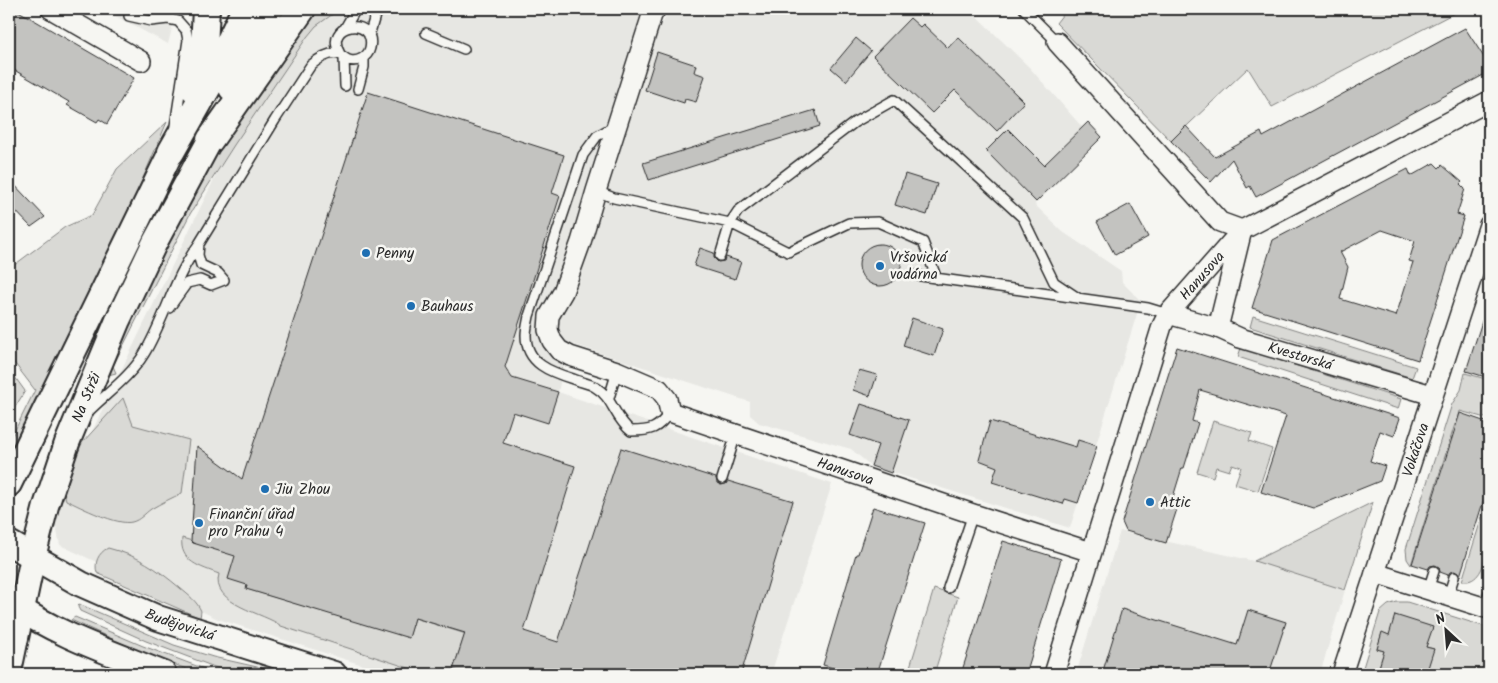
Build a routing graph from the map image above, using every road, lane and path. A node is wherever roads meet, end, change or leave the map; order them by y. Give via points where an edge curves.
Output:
1 (51, 9) edge
2 (177, 9) edge
3 (206, 9) edge
4 (245, 9) edge
5 (270, 9) edge
6 (302, 9) edge
7 (356, 9) edge
8 (377, 9) edge
9 (1024, 9) edge
10 (654, 11) edge
11 (345, 28) junction
12 (426, 33) dead end
13 (369, 36) junction
14 (1057, 42) joint
15 (464, 49) dead end
16 (342, 56) junction
17 (364, 58) junction
18 (141, 61) dead end
19 (345, 86) dead end
20 (358, 88) dead end
21 (1489, 101) edge
22 (617, 125) junction
23 (210, 140) junction
24 (172, 152) junction
25 (596, 191) junction
26 (730, 223) junction
27 (1489, 225) edge
28 (1242, 230) junction
29 (199, 244) junction
30 (720, 256) dead end
31 (914, 275) dead end
32 (937, 279) junction
33 (1078, 298) junction
34 (1168, 314) junction
35 (163, 316) junction
36 (1218, 328) junction
37 (617, 371) junction
38 (1432, 395) junction
39 (609, 398) junction
40 (670, 412) junction
41 (736, 434) junction
42 (67, 443) junction
43 (722, 479) dead end
44 (9, 484) edge
45 (973, 514) junction
46 (9, 543) edge
47 (1091, 552) junction
48 (33, 557) junction
49 (1434, 571) dead end
50 (1375, 573) junction
51 (1454, 577) dead end
52 (948, 588) dead end
53 (1428, 590) junction
54 (1448, 596) junction
55 (1488, 603) edge
56 (15, 606) edge
57 (9, 671) edge
58 (155, 673) edge
59 (334, 674) edge
60 (1054, 674) edge
61 (1342, 674) edge

1 - 18 street
2 - 24 lane via 164,15 129,16 151,21 178,21 188,35
3 - 24 main road via 198,78
4 - 24 main road
5 - 23 main road via 248,51
6 - 23 main road
7 - 11 lane
8 - 13 lane
9 - 14 lane
10 - 22 street
11 - 13 lane via 356,26
11 - 16 lane via 336,40
12 - 15 lane
13 - 17 lane via 371,47
14 - 28 street via 1220,222
16 - 17 lane via 353,61
16 - 19 lane
16 - 29 lane via 326,55 311,66
17 - 20 lane
21 - 28 street, Hanusova
22 - 25 street
22 - 39 lane via 597,136 583,156 529,316 526,335 529,350 549,372 595,386
23 - 42 street, Na Strži via 118,320
24 - 44 street, Na Strži
25 - 26 lane via 614,198
25 - 37 street via 568,280 549,316 548,330 559,350
26 - 30 lane
26 - 32 lane via 788,252 850,223 878,222 923,242
26 - 33 lane via 738,212 855,122 894,100 1023,218 1054,282
27 - 38 street, Vokáčova
28 - 34 street, Hanusova
28 - 36 street, Hanusova
29 - 35 lane via 179,276
29 - 35 lane via 201,264 224,280 211,285 200,280 187,283
31 - 32 lane
32 - 33 lane
33 - 34 lane
34 - 36 street, Kvestorská
34 - 47 street, Hanusova
35 - 42 lane via 143,354 125,378 85,415
36 - 38 street, Kvestorská via 1240,338
37 - 39 lane
37 - 40 street via 659,389 667,399
38 - 50 street, Vokáčova
39 - 40 lane via 616,415 631,431 648,431 662,423
40 - 41 street, Hanusova
41 - 43 lane
41 - 45 street, Hanusova
42 - 48 street, Na Strži
45 - 47 street, Hanusova
45 - 52 lane
46 - 48 street, Budějovická
47 - 60 street, Hanusova
48 - 56 street, Na Strži
48 - 59 street, Budějovická via 81,584 158,618
49 - 53 lane
50 - 53 street
50 - 61 street, Vokáčova
51 - 54 lane
53 - 54 street
54 - 55 street
56 - 57 street, Na Strži
56 - 58 street

